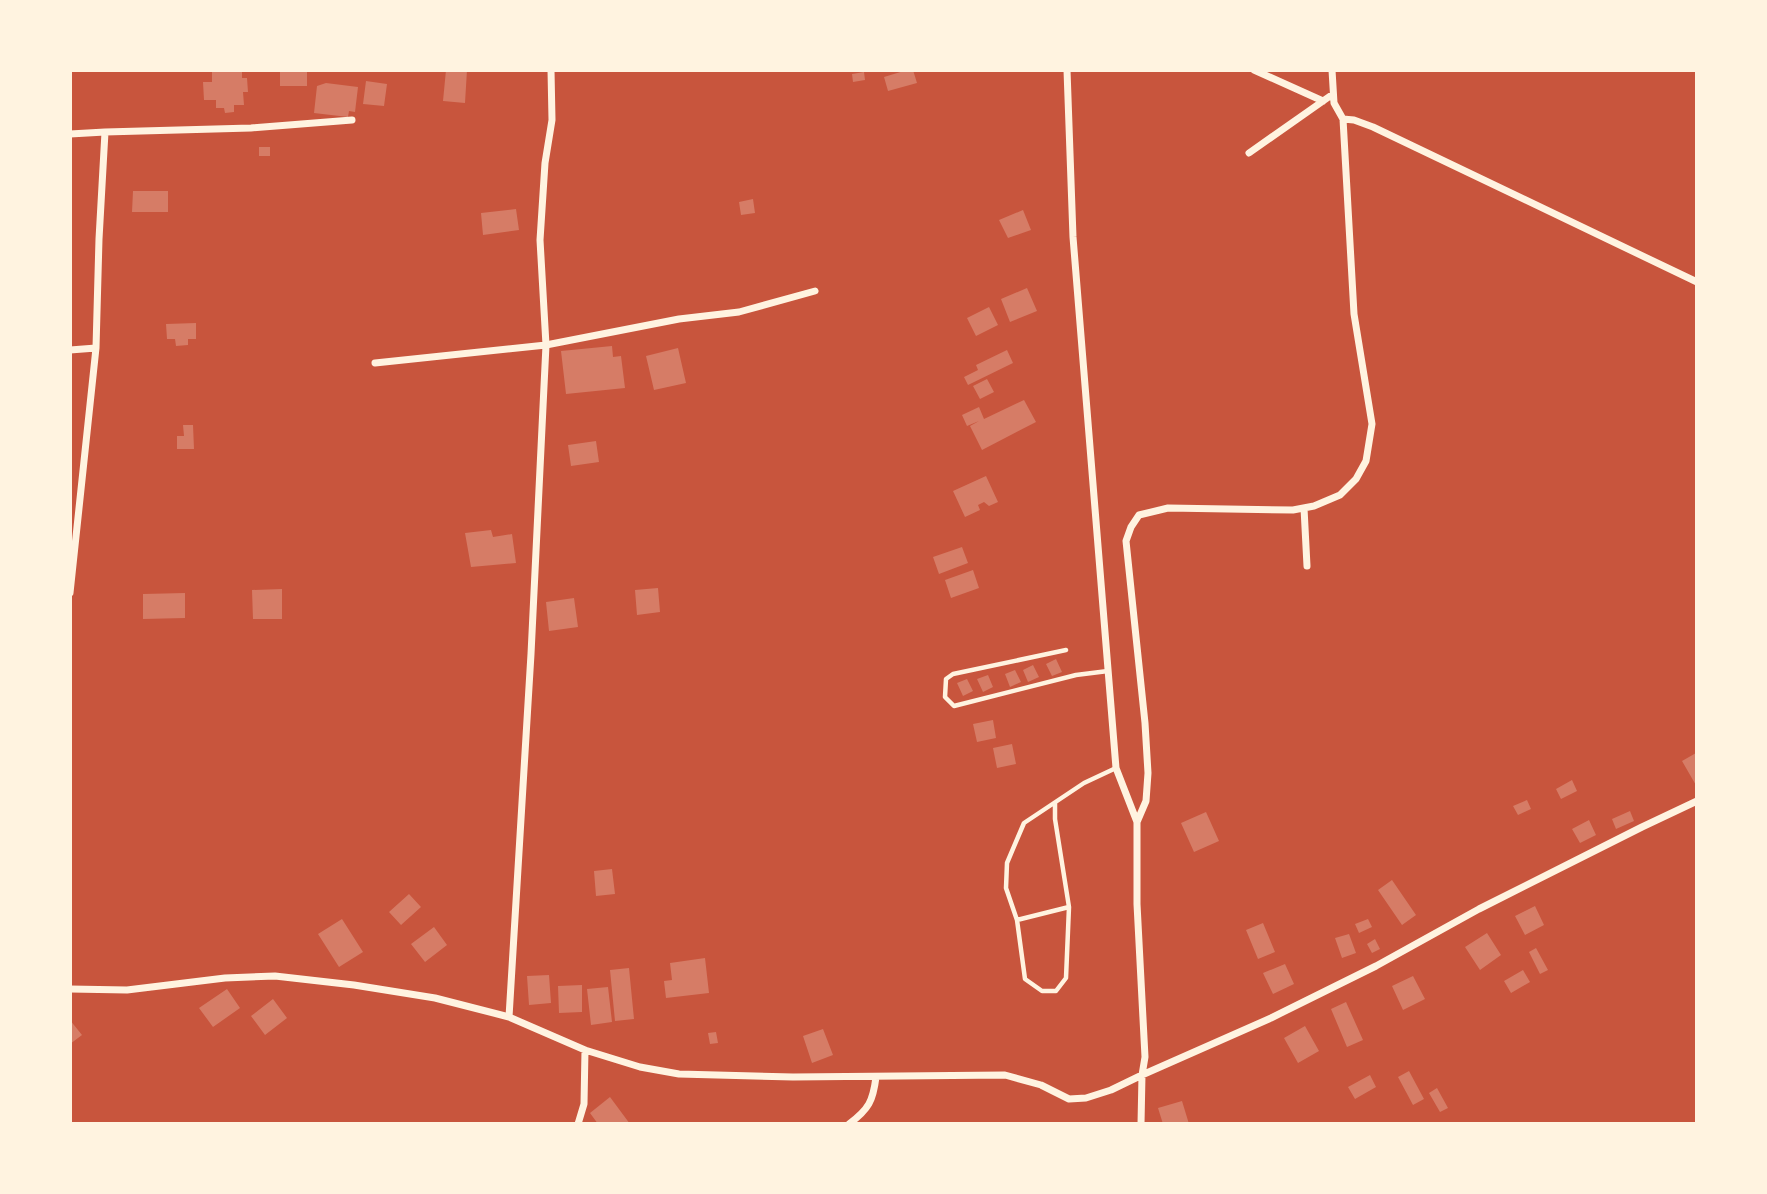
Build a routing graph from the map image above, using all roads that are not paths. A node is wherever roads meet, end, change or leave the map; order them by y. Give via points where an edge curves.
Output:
1 (551, 70) edge
2 (1067, 70) edge
3 (1254, 70) edge
4 (1332, 70) edge
5 (1333, 94) junction
6 (1323, 101) junction
7 (1343, 119) junction
8 (352, 120) dead end
9 (106, 132) junction
10 (70, 134) edge
11 (1249, 153) dead end
12 (1697, 282) edge
13 (815, 291) dead end
14 (546, 345) junction
15 (96, 348) junction
16 (70, 349) edge
17 (374, 363) dead end
18 (1304, 509) junction
19 (1307, 566) dead end
20 (70, 593) edge
21 (1066, 650) dead end
22 (1108, 671) junction
23 (1116, 768) junction
24 (1697, 802) edge
25 (1055, 803) junction
26 (1137, 822) junction
27 (1069, 907) junction
28 (1017, 920) junction
29 (70, 989) edge
30 (509, 1017) junction
31 (585, 1049) junction
32 (1142, 1075) junction
33 (876, 1077) junction
34 (578, 1124) edge
35 (849, 1124) edge
36 (1141, 1124) edge

1 - 14 street via 552,120 540,240
2 - 22 street via 1073,237
3 - 6 street
4 - 5 street
5 - 6 street
5 - 7 street
6 - 11 street
7 - 12 street via 1373,127
7 - 18 street via 1354,314 1371,441 1356,479 1340,495
8 - 9 street
9 - 10 street
9 - 15 street
13 - 14 street via 739,312
14 - 17 street
14 - 30 street
15 - 16 street
15 - 20 street
18 - 19 street
18 - 26 street via 1168,509 1139,515 1131,527 1126,541 1148,773 1146,801
21 - 22 lane via 953,674 946,679 946,697 954,706
22 - 23 street
23 - 25 lane
23 - 26 street
24 - 32 street via 1479,909 1318,995
25 - 27 lane
25 - 28 lane via 1024,823 1007,863 1006,888
26 - 32 street
27 - 28 lane
27 - 28 lane via 1066,978 1056,991 1042,991 1025,979
29 - 30 street via 127,990 275,976 435,998
30 - 31 street
31 - 33 street via 680,1074
31 - 34 street via 584,1104
32 - 33 street via 1086,1098 1069,1099 1005,1075
32 - 36 street
33 - 35 street via 866,1112

